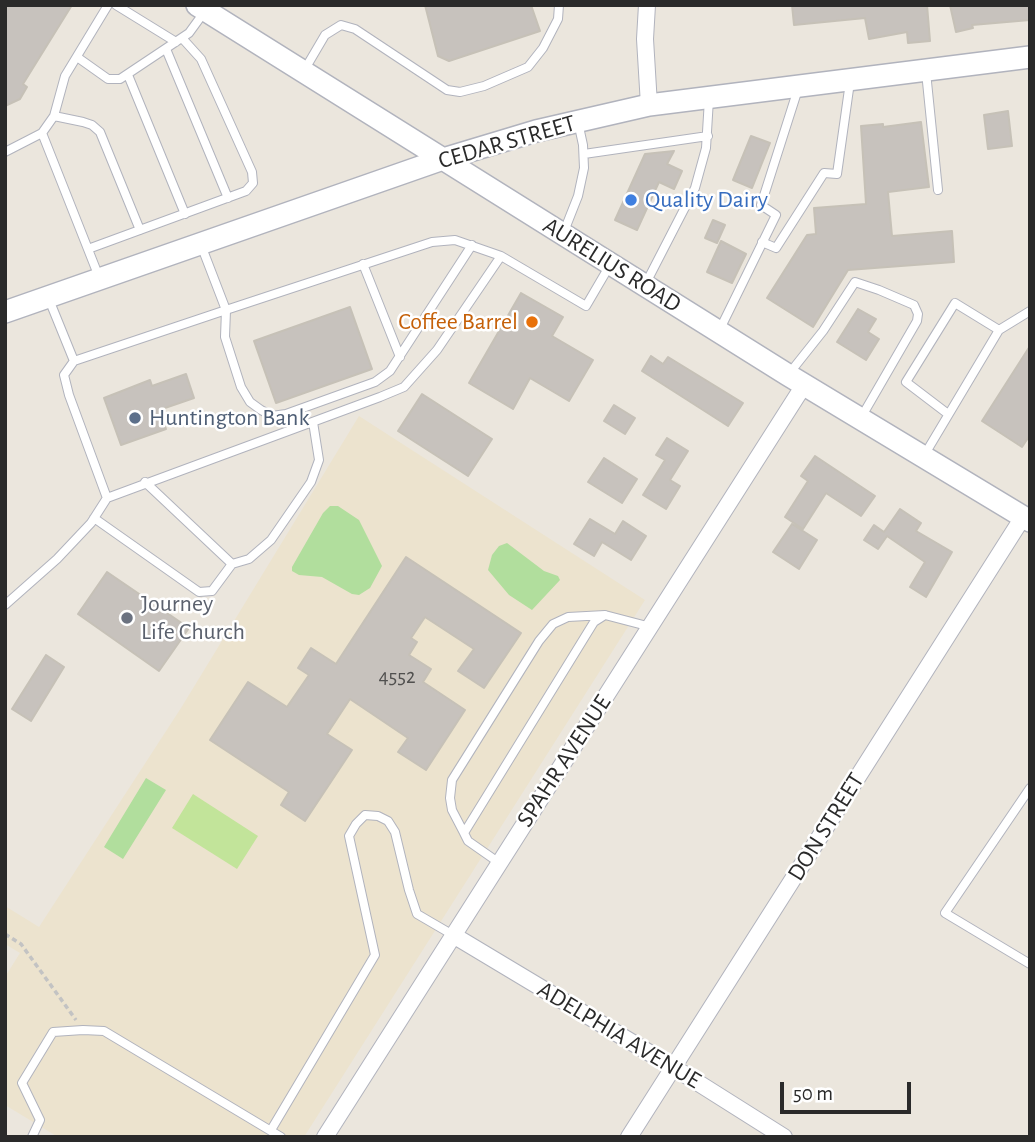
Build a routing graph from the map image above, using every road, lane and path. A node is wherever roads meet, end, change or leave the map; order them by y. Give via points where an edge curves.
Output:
1 (108, 5) edge
2 (116, 5) edge
3 (559, 5) edge
4 (648, 5) edge
5 (201, 8) edge
6 (179, 40) junction
7 (166, 49) junction
8 (77, 57) junction
9 (1030, 57) edge
10 (926, 69) junction
11 (304, 72) junction
12 (128, 75) junction
13 (850, 78) junction
14 (800, 84) junction
15 (709, 97) junction
16 (649, 104) junction
17 (54, 116) junction
18 (578, 122) junction
19 (42, 133) junction
20 (708, 136) junction
21 (5, 152) edge
22 (584, 154) junction
23 (443, 159) junction
24 (938, 190) dead end
25 (228, 198) junction
26 (185, 214) junction
27 (140, 230) junction
28 (563, 234) junction
29 (762, 242) junction
30 (201, 245) junction
31 (472, 245) junction
32 (88, 249) junction
33 (501, 256) junction
34 (363, 264) junction
35 (611, 264) junction
36 (100, 280) junction
37 (645, 285) junction
38 (48, 297) junction
39 (226, 310) junction
40 (1030, 311) edge
41 (5, 312) edge
42 (999, 330) junction
43 (718, 332) junction
44 (400, 357) junction
45 (74, 361) junction
46 (796, 380) junction
47 (948, 414) junction
48 (860, 419) junction
49 (313, 422) junction
50 (923, 457) junction
51 (145, 482) junction
52 (107, 498) junction
53 (1026, 516) edge
54 (94, 518) junction
55 (232, 564) junction
56 (5, 605) edge
57 (604, 615) junction
58 (651, 627) junction
59 (1030, 788) edge
60 (464, 833) junction
61 (498, 862) junction
62 (5, 934) edge
63 (453, 935) junction
64 (1030, 964) edge
65 (83, 1030) junction
66 (673, 1067) junction
67 (271, 1130) junction
68 (32, 1137) edge
69 (281, 1137) edge
70 (325, 1137) edge
71 (629, 1137) edge
72 (784, 1137) edge

1 - 8 lane
2 - 6 lane
3 - 11 lane via 558,19 528,67 484,86 447,90 355,29 341,25 325,35
4 - 16 street
5 - 6 lane via 189,33
5 - 11 main road, AURELIUS ROAD
6 - 7 lane
6 - 25 lane via 201,59 252,172 253,183 246,191
7 - 12 lane
7 - 25 lane
8 - 12 lane via 108,79
8 - 17 lane via 65,76
9 - 10 main road, CEDAR STREET
10 - 13 main road, CEDAR STREET
10 - 24 lane
11 - 23 main road, AURELIUS ROAD
12 - 26 lane
13 - 14 main road, CEDAR STREET
13 - 29 lane via 837,174 824,173 776,248
14 - 15 main road, CEDAR STREET
14 - 29 lane via 761,205 776,215
15 - 16 main road, CEDAR STREET
15 - 20 lane
16 - 18 main road, CEDAR STREET
17 - 19 lane
17 - 27 lane via 92,125 100,132
18 - 22 lane
18 - 23 main road, CEDAR STREET
19 - 21 lane
19 - 32 lane
20 - 22 lane
20 - 37 lane via 695,188
22 - 28 lane via 578,196
23 - 28 main road, AURELIUS ROAD
23 - 30 main road, CEDAR STREET
25 - 26 lane
26 - 27 lane
27 - 32 lane
28 - 35 main road, AURELIUS ROAD
29 - 43 lane
30 - 36 main road, CEDAR STREET
30 - 39 lane
31 - 33 lane
31 - 34 lane via 455,240 432,242
31 - 44 lane
32 - 36 lane
33 - 35 lane via 586,306
33 - 49 lane via 437,350 404,387
34 - 39 lane
34 - 44 lane
35 - 37 main road, AURELIUS ROAD
36 - 38 main road, CEDAR STREET
37 - 43 main road, AURELIUS ROAD
38 - 41 main road, CEDAR STREET
38 - 45 lane
39 - 44 lane via 225,337 241,387 250,402 272,416 375,382
39 - 45 lane
40 - 42 lane
42 - 47 lane
42 - 47 lane via 955,303 906,382
43 - 46 main road, AURELIUS ROAD
45 - 52 lane via 64,375
46 - 48 main road, AURELIUS ROAD
46 - 48 lane via 855,282 914,305 917,321
46 - 58 street, SPAHR AVENUE
47 - 50 lane
48 - 50 main road, AURELIUS ROAD
49 - 51 lane
49 - 55 lane via 319,460 311,482 271,540 249,559
50 - 53 main road, AURELIUS ROAD
51 - 52 lane
51 - 55 lane
52 - 54 lane
53 - 66 street, DON STREET
54 - 55 lane via 199,592 212,591
54 - 56 lane
57 - 58 lane
57 - 60 lane via 594,622
57 - 60 lane via 568,617 553,624 539,641 452,780 452,810
58 - 61 street, SPAHR AVENUE
59 - 64 lane via 945,913
60 - 61 lane
61 - 63 street, SPAHR AVENUE
62 - 65 path via 21,944
63 - 66 street, ADELPHIA AVENUE
63 - 67 lane via 417,914 395,832 388,821 365,815 349,836 375,955
63 - 70 street, SPAHR AVENUE
65 - 67 lane via 104,1031
65 - 68 lane via 53,1032 22,1083 40,1120
66 - 71 street, DON STREET
66 - 72 street, ADELPHIA AVENUE
67 - 69 lane

